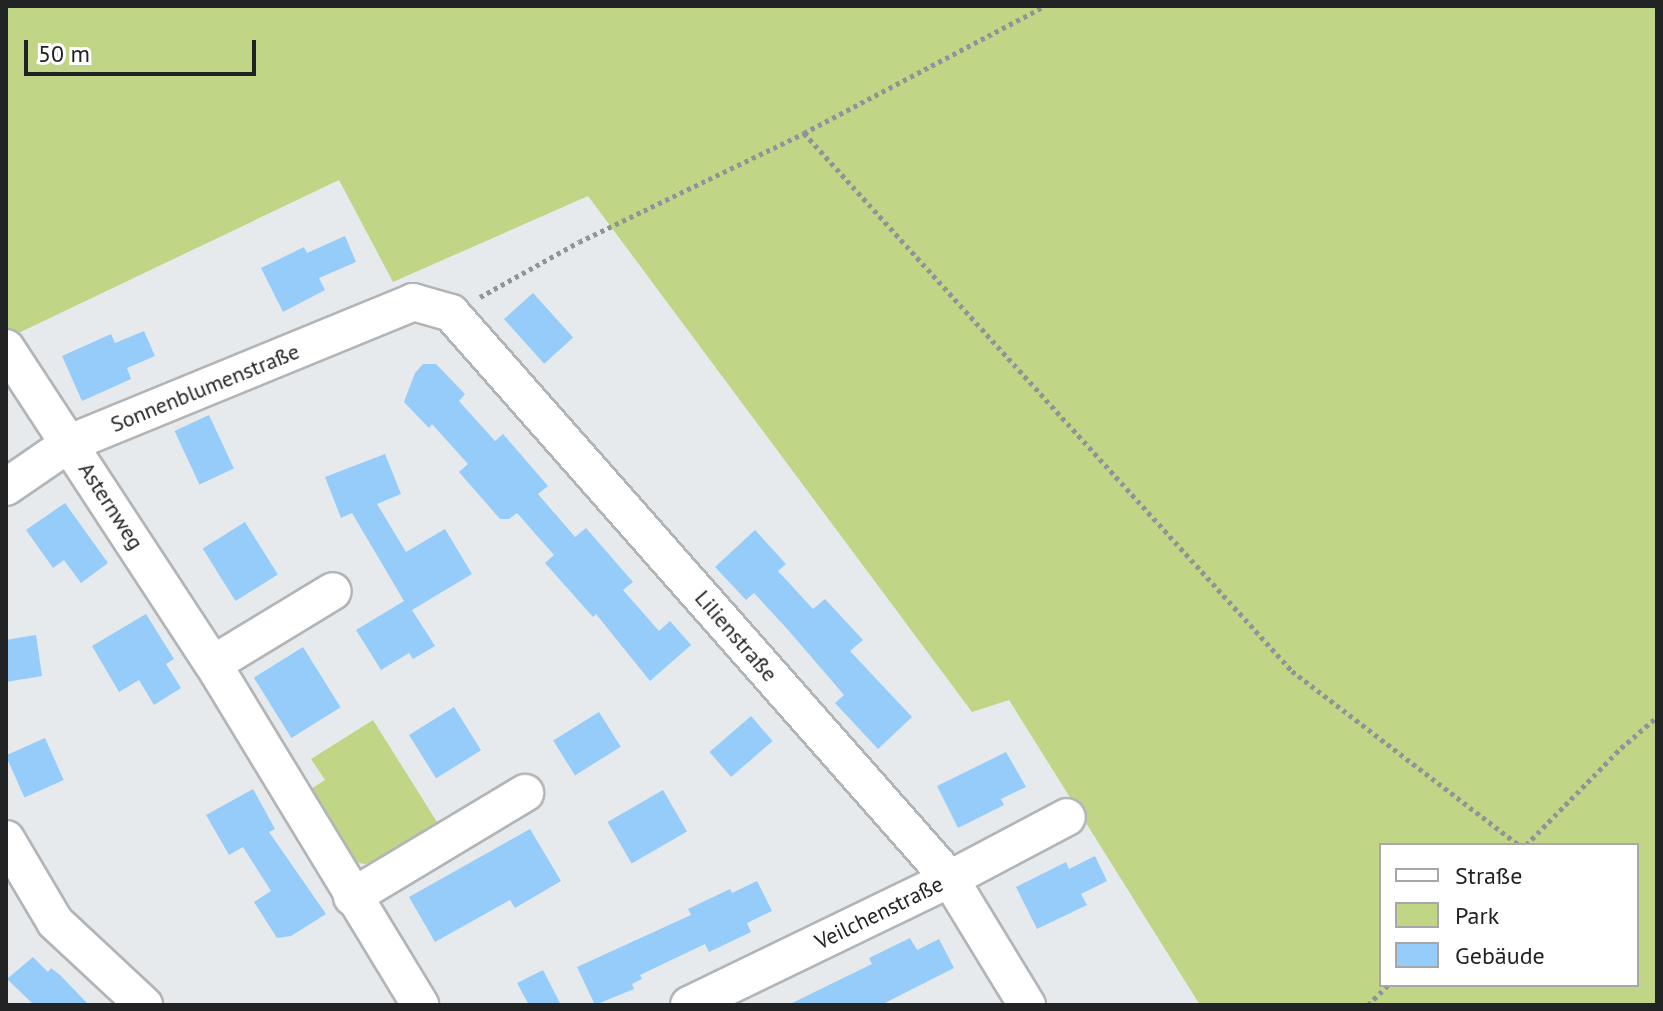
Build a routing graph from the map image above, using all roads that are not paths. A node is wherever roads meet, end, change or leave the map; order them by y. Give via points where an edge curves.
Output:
1 (413, 302) joint
2 (6, 348) edge
3 (70, 443) junction
4 (6, 487) edge
5 (333, 591) dead end
6 (213, 664) junction
7 (525, 793) dead end
8 (1067, 817) dead end
9 (6, 839) edge
10 (950, 879) junction
11 (352, 897) junction
12 (144, 1005) edge
13 (420, 1005) edge
14 (689, 1005) edge
15 (1027, 1005) edge

1 - 3 street, Sonnenblumenstraße
1 - 10 street, Lilienstraße via 451,313
2 - 3 street, Asternweg
3 - 4 street, Sonnenblumenstraße
3 - 6 street, Asternweg
5 - 6 street
6 - 11 street, Asternweg
7 - 11 street
8 - 10 street, Veilchenstraße
9 - 12 street via 55,922
10 - 14 street, Veilchenstraße
10 - 15 street, Lilienstraße
11 - 13 street, Asternweg

